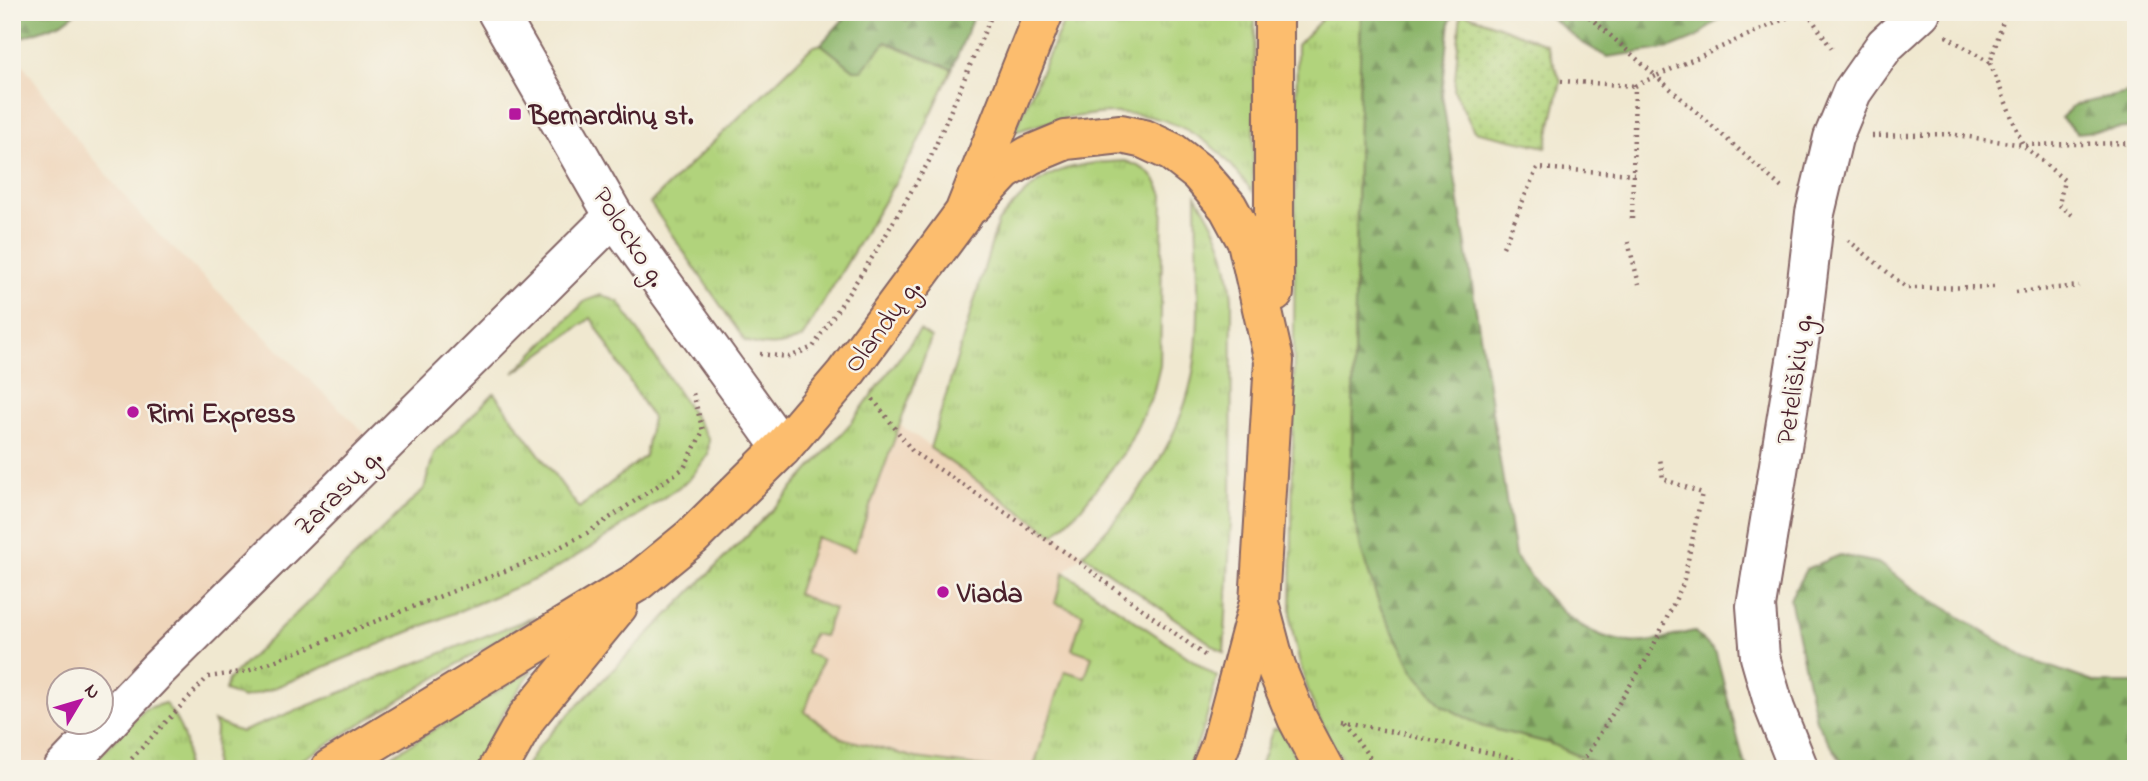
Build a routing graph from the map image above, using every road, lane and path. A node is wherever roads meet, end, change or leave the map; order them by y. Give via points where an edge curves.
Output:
1 (497, 12) edge
2 (993, 12) edge
3 (1044, 12) edge
4 (1274, 12) edge
5 (1584, 12) edge
6 (1800, 12) edge
7 (1807, 12) edge
8 (2006, 12) edge
9 (1918, 15) edge
10 (1990, 63) junction
11 (1656, 76) junction
12 (1861, 79) junction
13 (1561, 81) dead end
14 (1635, 86) junction
15 (1833, 138) junction
16 (2136, 144) edge
17 (2023, 145) junction
18 (1634, 174) junction
19 (964, 213) junction
20 (1815, 213) junction
21 (614, 216) junction
22 (2075, 217) dead end
23 (1632, 219) dead end
24 (1628, 242) dead end
25 (1503, 247) dead end
26 (1639, 284) dead end
27 (2078, 286) dead end
28 (1994, 287) dead end
29 (2016, 292) dead end
30 (813, 347) dead end
31 (1274, 361) junction
32 (693, 393) dead end
33 (870, 395) dead end
34 (782, 448) junction
35 (1660, 458) dead end
36 (637, 582) junction
37 (1259, 603) junction
38 (1210, 660) dead end
39 (63, 769) edge
40 (122, 769) edge
41 (330, 769) edge
42 (498, 769) edge
43 (1211, 769) edge
44 (1324, 769) edge
45 (1377, 769) edge
46 (1541, 769) edge
47 (1578, 769) edge
48 (1799, 769) edge

1 - 21 street, Polocko g.
2 - 30 path via 929,161
3 - 19 main road, Olandų g.
4 - 31 main road
5 - 11 path
6 - 11 path
7 - 12 path via 1837,58
8 - 10 path
9 - 10 path
9 - 12 street, Peteliškių g. via 1885,46
10 - 17 path
11 - 14 path
11 - 20 path via 1773,182
12 - 15 street, Peteliškių g.
13 - 14 path
14 - 18 path
15 - 17 path via 1949,134
15 - 20 street, Peteliškių g.
16 - 17 path
17 - 22 path via 2064,180 2059,205
18 - 23 path
18 - 25 path via 1537,168
19 - 31 main road via 1004,171 1066,140 1121,134 1172,152 1199,173 1228,207 1247,242
19 - 34 main road, Olandų g. via 845,374
20 - 28 path via 1908,288
20 - 48 street, Peteliškių g. via 1800,337 1756,606 1760,657
21 - 34 street, Polocko g.
21 - 39 street, Zarasų g.
24 - 26 path
27 - 29 path
31 - 37 main road
32 - 40 path via 703,430 684,468 587,533 541,557 248,671 208,677
33 - 38 path via 913,452 1068,554
34 - 36 main road, Olandų g. via 692,537
35 - 47 path via 1663,479 1702,493 1683,583 1650,654
36 - 41 main road
36 - 42 main road via 527,716
37 - 43 main road
37 - 44 main road via 1276,667
45 - 46 path via 1344,721 1504,756

